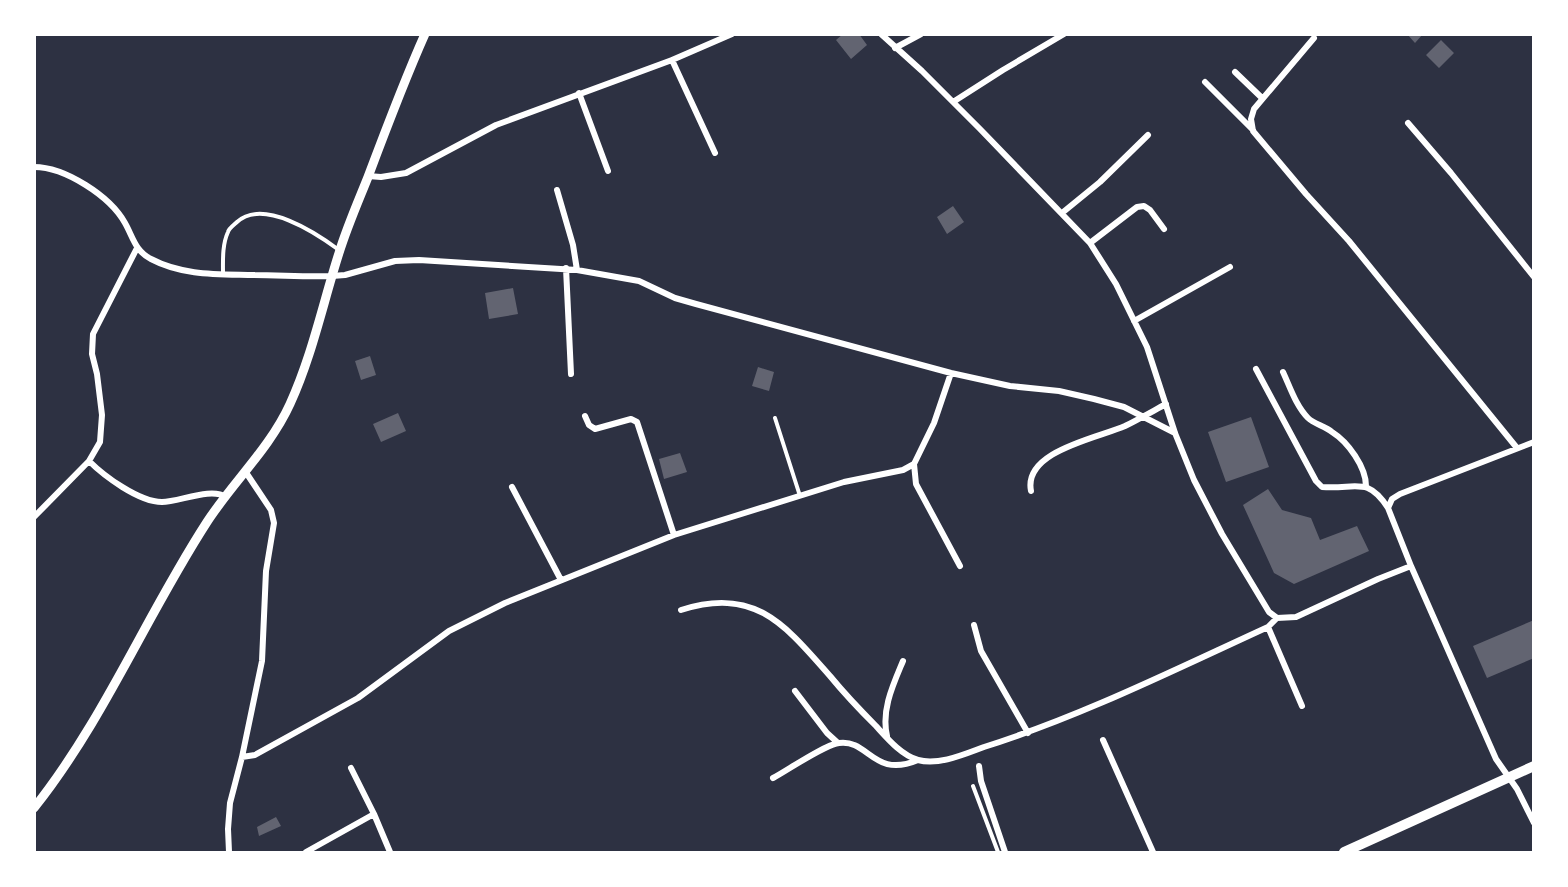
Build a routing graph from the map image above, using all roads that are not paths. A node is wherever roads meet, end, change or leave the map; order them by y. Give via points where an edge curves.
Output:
1 (425, 34) edge
2 (732, 34) edge
3 (881, 34) edge
4 (921, 34) edge
5 (1064, 34) edge
6 (1314, 38) dead end
7 (895, 48) junction
8 (672, 60) junction
9 (1234, 72) dead end
10 (1205, 82) dead end
11 (579, 93) junction
12 (1262, 98) junction
13 (953, 102) junction
14 (1408, 123) dead end
15 (1253, 130) junction
16 (1148, 135) dead end
17 (715, 153) dead end
18 (34, 167) edge
19 (608, 171) dead end
20 (368, 176) junction
21 (557, 190) dead end
22 (1062, 213) junction
23 (1164, 229) dead end
24 (1090, 243) junction
25 (137, 248) junction
26 (339, 251) junction
27 (1230, 267) dead end
28 (566, 268) junction
29 (577, 270) junction
30 (223, 274) junction
31 (332, 276) junction
32 (1533, 277) edge
33 (1134, 321) junction
34 (1256, 369) dead end
35 (1283, 372) dead end
36 (951, 373) junction
37 (571, 374) dead end
38 (1166, 404) junction
39 (585, 416) dead end
40 (1144, 416) junction
41 (775, 418) dead end
42 (1176, 433) junction
43 (1533, 442) edge
44 (1517, 448) junction
45 (89, 461) junction
46 (914, 464) junction
47 (246, 471) junction
48 (1366, 486) junction
49 (512, 487) dead end
50 (1031, 492) dead end
51 (800, 496) junction
52 (226, 497) junction
53 (1389, 508) junction
54 (34, 517) edge
55 (674, 535) junction
56 (960, 566) dead end
57 (1411, 566) junction
58 (561, 580) junction
59 (681, 610) dead end
60 (1277, 618) junction
61 (974, 625) dead end
62 (1268, 627) junction
63 (903, 661) dead end
64 (795, 691) dead end
65 (1302, 706) dead end
66 (1028, 733) junction
67 (887, 737) junction
68 (1103, 740) dead end
69 (838, 743) junction
70 (242, 757) junction
71 (918, 760) junction
72 (979, 766) dead end
73 (1533, 766) edge
74 (351, 768) dead end
75 (773, 778) dead end
76 (1510, 778) junction
77 (973, 786) dead end
78 (34, 808) edge
79 (374, 814) junction
80 (1533, 823) edge
81 (229, 852) edge
82 (306, 852) edge
83 (390, 852) edge
84 (998, 852) edge
85 (1005, 852) edge
86 (1153, 852) edge
87 (1344, 852) edge

1 - 20 street
2 - 8 street
3 - 7 street
4 - 7 street
5 - 13 street
6 - 12 street
7 - 13 street
8 - 11 street
8 - 17 street
9 - 12 street
10 - 15 street
11 - 19 street
11 - 20 street via 496,125 406,173
12 - 15 street via 1251,119
13 - 22 street
14 - 32 street
15 - 44 street
16 - 22 street
18 - 25 street via 59,172 90,188 118,214
20 - 26 street
21 - 29 street
22 - 24 street
23 - 24 street via 1150,210 1137,207
24 - 33 street
25 - 30 street via 170,267 192,273
25 - 45 street via 93,334 102,429 100,442
26 - 30 lane via 285,219 265,213 243,216 228,230
26 - 31 street
27 - 33 street
28 - 29 street
28 - 31 street via 419,260 395,261
28 - 37 street
29 - 36 street via 639,281 675,298
30 - 31 street
31 - 47 street via 290,404
33 - 38 street
34 - 48 street via 1316,481 1322,487
35 - 48 street via 1309,420 1332,431 1351,451
36 - 40 street via 1010,386 1059,391
36 - 46 street via 934,423
38 - 40 street
38 - 42 street
39 - 55 street via 595,429 631,419 637,422
40 - 42 street
40 - 50 street via 1044,460 1032,472
41 - 51 lane
42 - 60 street via 1194,480 1222,534 1269,612
43 - 44 street
44 - 53 street via 1400,494 1392,499
45 - 52 street via 115,482 149,500 160,502 215,493
45 - 54 street
46 - 51 street
46 - 56 street via 916,484
47 - 52 street
47 - 70 street via 271,510 274,523 266,571 262,662
48 - 53 street via 1375,490
49 - 58 street
51 - 55 street
52 - 78 street via 174,578 84,740
53 - 57 street
55 - 58 street
57 - 60 street via 1296,617
57 - 76 street via 1496,759
58 - 70 street via 449,631 358,698 263,752
59 - 67 street via 728,603 764,613 805,647
60 - 62 street
61 - 66 street via 981,651
62 - 65 street
62 - 66 street
63 - 67 street via 887,706
64 - 69 street
66 - 71 street via 951,758
67 - 71 street
68 - 86 street
69 - 71 street via 852,744 887,765
69 - 75 street
70 - 81 street via 230,803
72 - 85 street
73 - 76 main road
74 - 79 street
76 - 80 street
76 - 87 main road
77 - 84 lane
79 - 82 street
79 - 83 street

